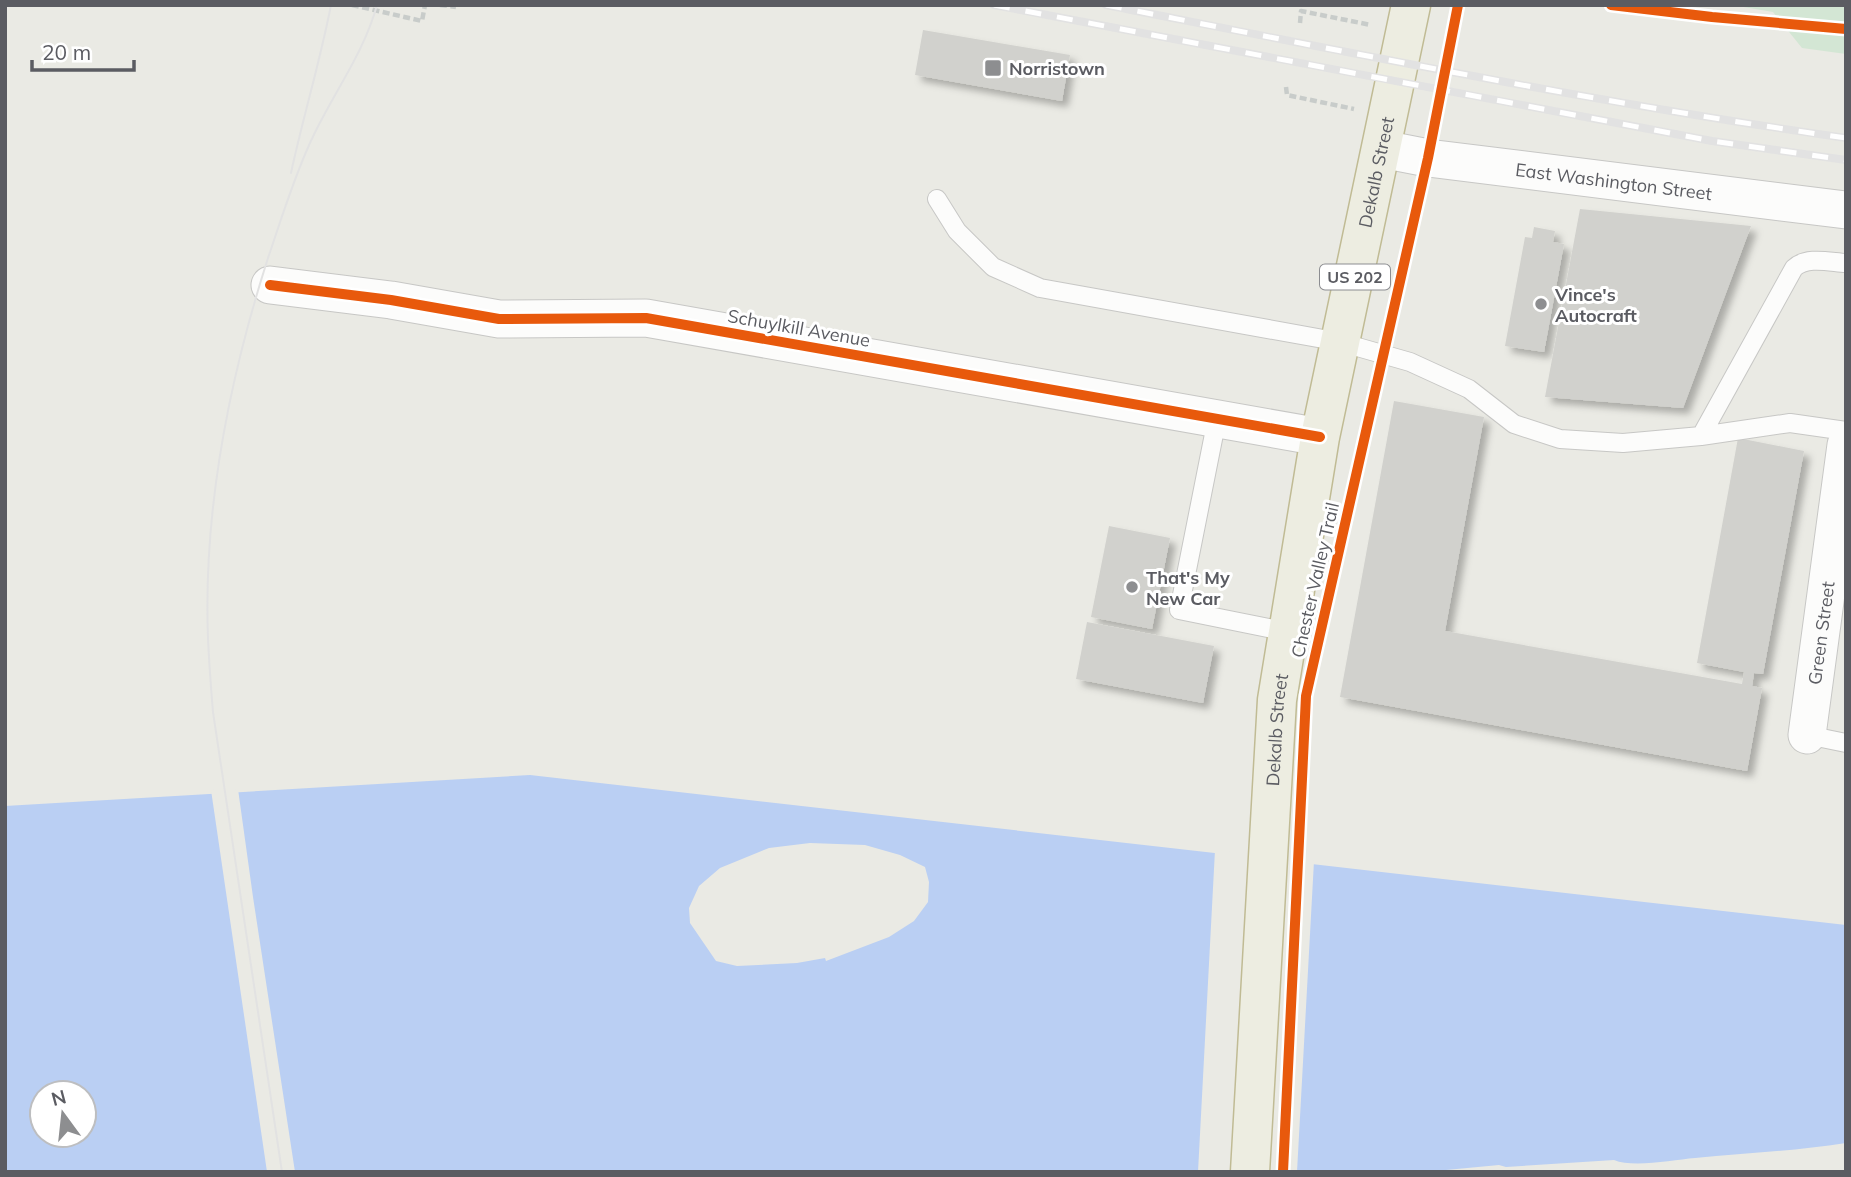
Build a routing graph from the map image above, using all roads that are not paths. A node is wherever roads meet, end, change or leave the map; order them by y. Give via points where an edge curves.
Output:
1 (1411, 5) edge
2 (1382, 149) junction
3 (936, 199) dead end
4 (1846, 210) edge
5 (1846, 262) edge
6 (270, 285) dead end
7 (1340, 342) junction
8 (1217, 419) junction
9 (1846, 431) edge
10 (1701, 436) junction
11 (1320, 437) junction
12 (1846, 445) edge
13 (1288, 632) junction
14 (1807, 735) joint
15 (1846, 743) edge
16 (1250, 1172) edge

1 - 2 highway, Dekalb Street / US 202
2 - 4 street, East Washington Street
2 - 7 highway, Dekalb Street / US 202
3 - 7 lane via 957,231 993,267 1040,288
5 - 10 lane via 1800,262 1794,268
6 - 8 street, Schuylkill Avenue via 499,319 646,318
7 - 10 lane via 1410,362 1469,389 1514,424 1560,439 1623,443
7 - 11 highway, Dekalb Street / US 202
8 - 11 street, Schuylkill Avenue
8 - 13 lane via 1179,610
9 - 10 lane via 1790,423
11 - 13 highway, Dekalb Street / US 202
12 - 14 street, Green Street
13 - 16 highway, Dekalb Street / US 202 via 1272,754
14 - 15 lane

